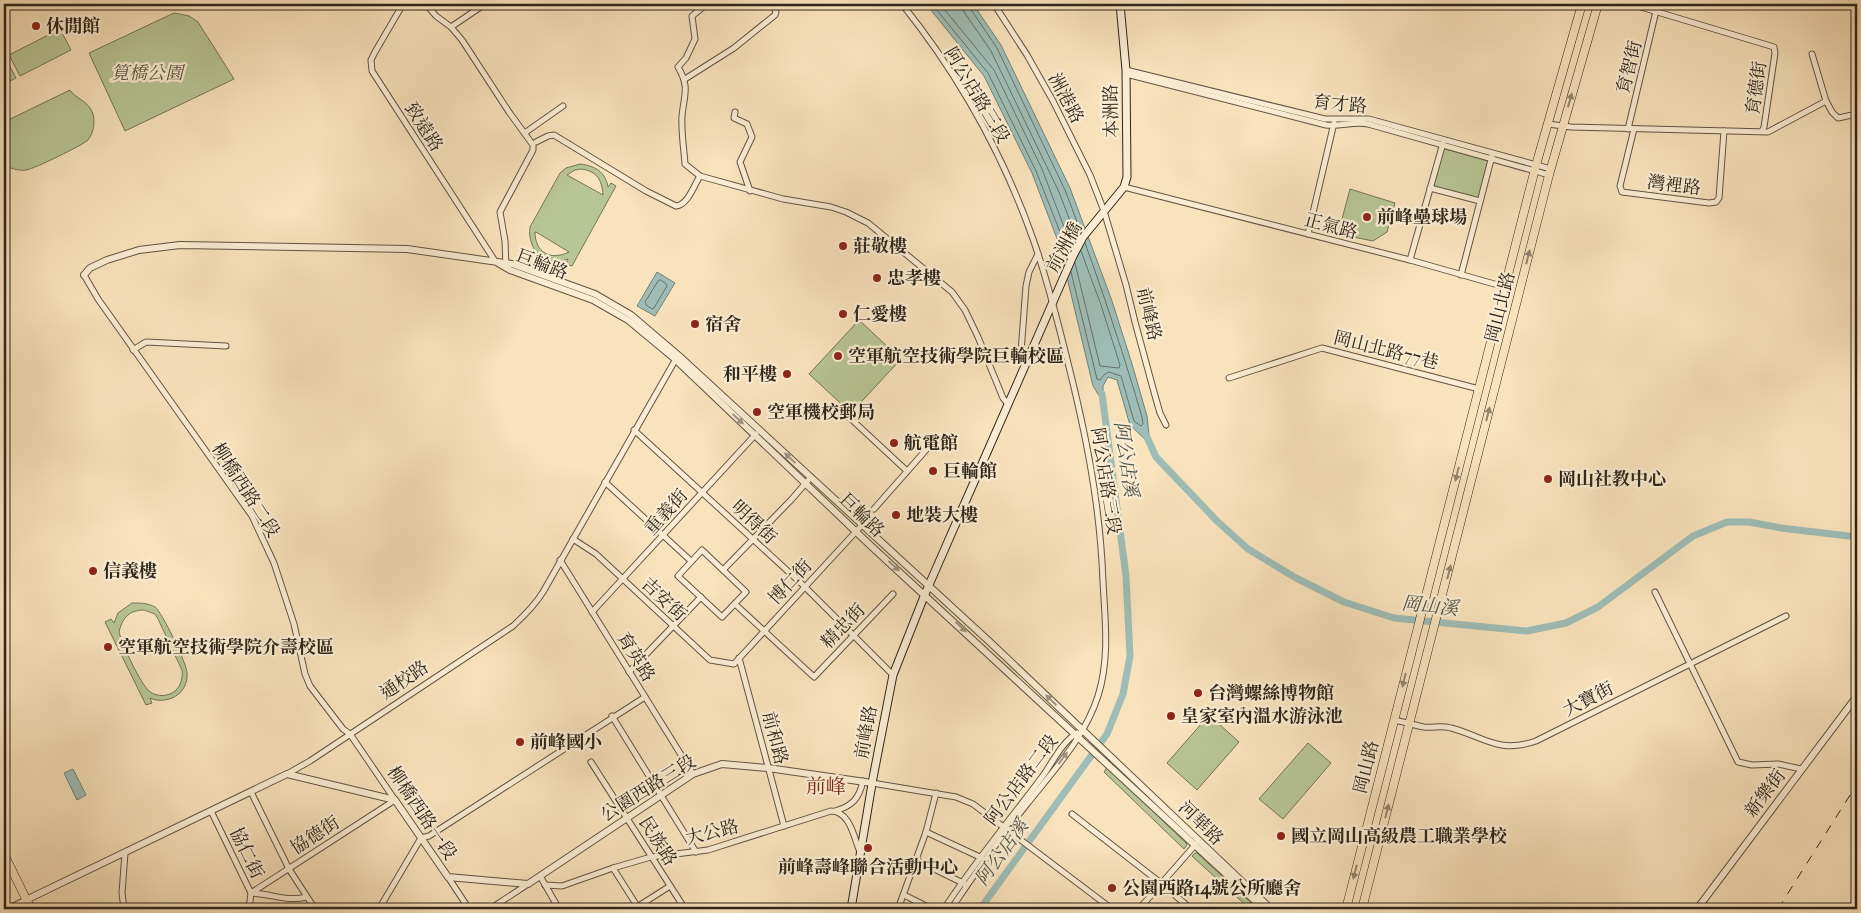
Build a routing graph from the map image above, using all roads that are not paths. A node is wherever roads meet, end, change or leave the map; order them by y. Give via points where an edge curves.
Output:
1 (403, 4) edge
2 (426, 4) edge
3 (485, 4) edge
4 (707, 4) edge
5 (772, 4) edge
6 (902, 4) edge
7 (994, 4) edge
8 (1120, 4) edge
9 (1582, 4) edge
10 (1598, 4) edge
11 (1631, 4) edge
12 (1656, 12) junction
13 (451, 28) junction
14 (1812, 54) dead end
15 (1126, 72) junction
16 (685, 79) junction
17 (1826, 101) junction
18 (563, 106) dead end
19 (735, 112) dead end
20 (1857, 114) edge
21 (1334, 123) junction
22 (1548, 124) junction
23 (1563, 126) junction
24 (1631, 129) junction
25 (1724, 131) junction
26 (1762, 131) junction
27 (526, 132) junction
28 (536, 142) dead end
29 (1443, 142) junction
30 (1492, 156) junction
31 (1535, 167) junction
32 (1550, 172) junction
33 (700, 176) junction
34 (1124, 187) junction
35 (1430, 188) junction
36 (750, 191) junction
37 (1480, 201) junction
38 (1104, 211) junction
39 (1308, 234) junction
40 (1038, 254) junction
41 (1410, 260) junction
42 (495, 261) junction
43 (506, 265) junction
44 (1461, 274) junction
45 (84, 275) joint
46 (1505, 287) junction
47 (1052, 303) junction
48 (226, 346) dead end
49 (133, 350) junction
50 (677, 357) junction
51 (1025, 365) junction
52 (1229, 378) dead end
53 (1479, 389) junction
54 (1008, 404) junction
55 (850, 418) dead end
56 (1166, 424) dead end
57 (634, 430) junction
58 (757, 432) junction
59 (933, 442) dead end
60 (907, 471) junction
61 (810, 477) junction
62 (605, 482) junction
63 (805, 483) junction
64 (702, 492) junction
65 (874, 509) dead end
66 (862, 525) junction
67 (857, 531) junction
68 (663, 536) junction
69 (573, 539) junction
70 (752, 540) junction
71 (560, 560) junction
72 (691, 561) junction
73 (723, 570) junction
74 (622, 579) junction
75 (804, 586) junction
76 (929, 586) junction
77 (1654, 592) dead end
78 (893, 594) dead end
79 (925, 594) junction
80 (701, 597) junction
81 (735, 604) junction
82 (1422, 608) joint
83 (592, 612) junction
84 (1786, 616) dead end
85 (673, 626) junction
86 (764, 630) junction
87 (853, 636) junction
88 (1430, 642) joint
89 (739, 658) junction
90 (1689, 663) junction
91 (629, 672) junction
92 (893, 675) junction
93 (644, 696) junction
94 (1857, 696) edge
95 (612, 716) junction
96 (1394, 720) junction
97 (1410, 724) junction
98 (350, 734) junction
99 (1081, 735) junction
100 (591, 762) dead end
101 (768, 768) junction
102 (1801, 769) junction
103 (287, 774) junction
104 (693, 774) junction
105 (863, 781) junction
106 (872, 782) junction
107 (251, 792) junction
108 (936, 793) junction
109 (661, 795) junction
110 (395, 800) junction
111 (211, 811) junction
112 (834, 811) junction
113 (1072, 814) dead end
114 (627, 818) junction
115 (784, 826) junction
116 (1008, 829) junction
117 (926, 832) junction
118 (421, 838) junction
119 (1197, 843) junction
120 (696, 852) junction
121 (125, 853) junction
122 (4, 854) edge
123 (860, 854) junction
124 (652, 857) junction
125 (982, 858) junction
126 (916, 860) junction
127 (613, 868) junction
128 (288, 869) junction
129 (540, 876) junction
130 (448, 878) junction
131 (528, 884) junction
132 (964, 884) junction
133 (1162, 884) junction
134 (545, 885) junction
135 (670, 886) junction
136 (251, 893) junction
137 (904, 895) junction
138 (307, 897) junction
139 (26, 900) junction
140 (7, 909) edge
141 (31, 909) edge
142 (124, 909) edge
143 (249, 909) edge
144 (315, 909) edge
145 (379, 909) edge
146 (469, 909) edge
147 (490, 909) edge
148 (559, 909) edge
149 (637, 909) edge
150 (685, 909) edge
151 (851, 909) edge
152 (898, 909) edge
153 (932, 909) edge
154 (944, 909) edge
155 (950, 909) edge
156 (1112, 909) edge
157 (1140, 909) edge
158 (1191, 909) edge
159 (1264, 909) edge
160 (1271, 909) edge
161 (1346, 909) edge
162 (1362, 909) edge
163 (1697, 909) edge

1 - 42 street, 致遠路 via 371,60 372,71
2 - 13 street
3 - 13 street
4 - 16 street via 692,16 695,39 678,67
5 - 16 street via 775,16 734,48
6 - 40 street, 阿公店路三段 via 952,74 987,135 1014,191
7 - 38 street, 洲港路 via 1053,101
8 - 15 main road, 本洲路
9 - 22 main road, 岡山北路
23 -> 10 main road, 岡山北路
11 - 12 street, 育德街
12 - 24 street, 育智街
12 - 26 street, 育德街 via 1774,47
13 - 27 street via 508,112
14 - 17 street
15 - 21 street, 育才路
15 - 34 main road, 本洲路 via 1127,177
16 - 33 street via 686,99 682,117 685,164
17 - 20 street via 1838,118
17 - 26 street via 1773,131
18 - 27 street
19 - 36 street via 734,118 747,124 752,136 740,162
21 - 29 street, 育才路 via 1369,119
21 - 39 street
22 - 23 street
22 - 31 main road, 岡山北路
23 - 24 street
23 - 32 main road, 岡山北路
24 - 25 street
24 - 25 street, 灣裡路 via 1620,186 1622,192 1709,203 1716,202 1718,198
25 - 26 street
27 - 43 street via 533,150 500,212
28 - 33 street via 554,135 676,206 684,202
29 - 30 street, 育才路
29 - 35 street
30 - 31 street, 育才路
30 - 37 street
31 - 32 street, 育才路
31 - 46 main road, 岡山北路
88 -> 32 main road, 岡山北路
33 - 36 street
34 - 38 main road
34 - 39 street, 正氣路
35 - 37 street
35 - 41 street
36 - 54 street via 846,212 868,223 902,250 952,292 965,310 1002,398
37 - 44 street
38 - 47 main road, 前洲橋 via 1083,237
38 - 56 street, 前峰路 via 1160,413
39 - 41 street, 正氣路
40 - 47 street, 阿公店路三段
40 - 51 street via 1026,286 1021,352
41 - 44 street, 正氣路
42 - 43 street, 巨輪路
42 - 45 street via 407,249 180,245 139,250 107,260 90,268
43 - 50 street, 巨輪路 via 593,300 628,320
44 - 46 street, 正氣路
45 - 49 street, 柳橋西路二段
46 - 53 main road, 岡山北路
47 - 51 main road
47 - 99 street, 阿公店路三段 via 1086,434 1102,549 1106,648 1102,682
48 - 49 street via 146,342
49 - 98 street, 柳橋西路二段 via 252,516 274,563 310,686
50 - 57 street, 通校路
50 - 58 street, 巨輪路
51 - 54 main road
52 - 53 street, 岡山北路77巷 via 1322,348
53 -> 82 main road, 岡山北路
54 - 76 main road
55 - 60 street
57 - 62 street, 通校路
57 - 64 street, 明得街
61 -> 58 street, 巨輪路
58 - 63 street, 巨輪路
58 - 64 street, 重義街
59 - 60 street
60 - 65 street
61 - 63 street
61 - 66 street, 巨輪路
62 - 68 street
62 - 69 street, 通校路
63 - 67 street, 巨輪路
63 - 70 street
64 - 68 street, 重義街
64 - 70 street, 明得街
66 - 67 street, 博仁街
66 - 76 street, 巨輪路
67 - 75 street, 博仁街
67 -> 79 street, 巨輪路
68 - 72 street
68 - 74 street, 重義街
69 - 71 street, 通校路
69 - 74 street, 吉安街 via 596,554
70 - 73 street
70 - 75 street, 明得街
71 - 83 street, 育英路
71 - 98 street, 通校路 via 536,604 512,626
72 - 73 street via 702,550
72 - 80 street via 678,576
73 - 81 street via 746,592
74 - 83 street, 重義街
74 - 85 street, 吉安街
75 - 86 street, 博仁街
75 - 87 street, 明得街
76 - 79 main road, 前峰路
99 -> 76 street
77 - 90 street
78 - 87 street, 精忠街
79 - 92 main road, 前峰路
79 -> 99 street
80 - 81 street via 722,617
80 - 85 street
81 - 86 street
82 -> 96 main road, 岡山路
83 - 91 street, 育英路
84 - 90 street, 大寶街
85 - 89 street, 吉安街 via 710,660 734,664
85 - 91 street
86 - 87 street, 精忠街 via 814,677
86 - 89 street, 博仁街
87 - 92 street, 明得街
88 - 97 main road, 岡山路
89 - 101 street, 前和路
90 - 97 street, 大寶街 via 1524,745 1504,746 1451,728
90 - 102 street via 1738,762
91 - 93 street, 育英路
92 - 106 main road, 前峰路
93 - 95 street, 育英路
93 - 104 street
94 - 102 street, 新樂街
95 - 109 street
95 - 118 street, 育英路 via 429,836
96 - 97 street, 大寶街
96 -> 161 main road, 岡山路
162 -> 97 main road, 岡山路
98 - 103 street, 通校路
98 - 110 street, 柳橋西路一段
99 - 116 street, 阿公店路二段 via 1068,739 1045,779
99 - 119 street, 河華路
100 - 114 street, 民族路
101 - 104 street, 公園西路三段 via 722,764
101 - 105 street, 公園西路三段
101 - 115 street, 前和路
102 - 163 street, 新樂街
103 - 107 street, 通校路
103 - 110 street
104 - 109 street, 公園西路三段
105 - 106 street, 公園西路三段
105 - 112 street, 大公路 via 854,803
106 - 108 street
106 - 123 main road, 前峰路
107 - 111 street, 通校路
107 - 128 street
108 - 116 street via 973,804
108 - 117 street
109 - 114 street, 公園西路三段
109 - 120 street
110 - 118 street, 柳橋西路一段
110 - 128 street, 協德街
111 - 121 street, 通校路
111 - 136 street, 協仁街
112 - 115 street, 大公路
112 - 123 street via 847,819
113 - 133 street
114 - 124 street, 民族路
114 - 129 street, 公園西路三段
115 - 120 street, 大公路
116 - 125 street, 阿公店路二段
116 - 156 street
117 - 125 street
117 - 126 street
118 - 130 street, 柳橋西路一段
118 - 145 street
119 - 133 street
119 - 159 street, 河華路
119 - 160 street, 河華路
120 - 124 street, 大公路
121 - 139 street, 通校路
121 - 142 street
122 - 139 main road
123 - 151 main road, 前峰路
124 - 127 street, 大公路
124 - 135 street, 民族路
125 - 132 street, 阿公店路二段
126 - 132 street
126 - 137 street
127 - 134 street, 大公路 via 562,886
127 - 149 street
128 - 136 street, 協德街
128 - 138 street
129 - 131 street, 公園西路三段
129 - 134 street
130 - 131 street
130 - 146 street, 柳橋西路一段
131 - 147 street, 公園西路三段
132 - 154 street, 阿公店路二段
132 - 155 street, 阿公店路二段
133 - 157 street
133 - 158 street
134 - 148 street
135 - 149 street
135 - 150 street, 民族路
136 - 138 street via 295,900
136 - 143 street, 協仁街
137 - 152 street
137 - 153 street
138 - 144 street
139 - 140 street
139 - 141 main road

